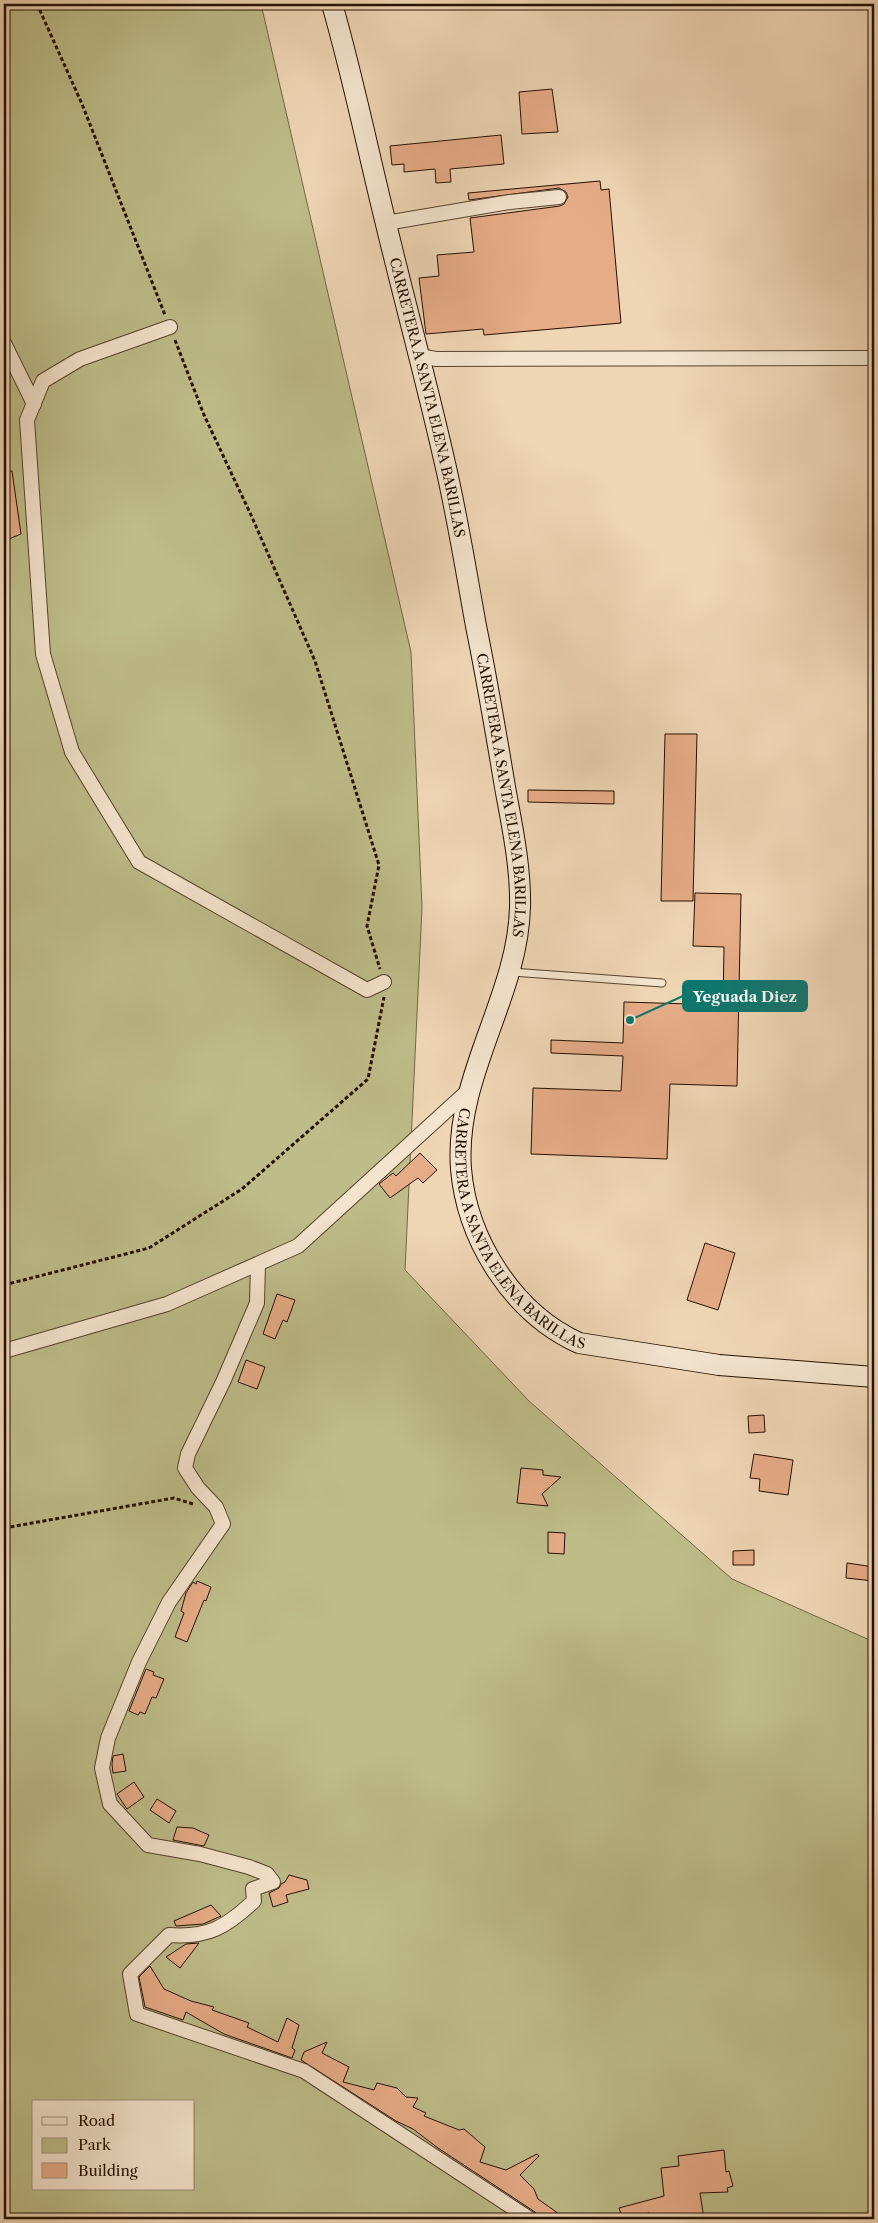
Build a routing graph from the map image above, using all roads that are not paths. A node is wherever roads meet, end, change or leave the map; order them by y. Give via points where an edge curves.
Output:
1 (332, 4) edge
2 (559, 197) dead end
3 (386, 223) junction
4 (170, 326) road end
5 (4, 343) edge
6 (419, 356) junction
7 (874, 358) edge
8 (34, 404) junction
9 (509, 972) junction
10 (384, 982) road end
11 (662, 983) dead end
12 (469, 1090) junction
13 (258, 1264) junction
14 (4, 1351) edge
15 (874, 1378) edge
16 (530, 2219) edge

1 - 3 main road, CARRETERA A SANTA ELENA BARILLAS
2 - 3 street
3 - 6 main road, CARRETERA A SANTA ELENA BARILLAS
4 - 8 street via 80,359 43,381
5 - 8 street
6 - 7 street via 436,360
6 - 9 main road, CARRETERA A SANTA ELENA BARILLAS via 445,463 513,832 520,908
8 - 10 street via 27,420 43,654 72,752 139,862 367,990
9 - 11 lane
9 - 12 main road, CARRETERA A SANTA ELENA BARILLAS
12 - 13 street via 298,1246
12 - 15 main road, CARRETERA A SANTA ELENA BARILLAS via 462,1169 472,1220 486,1254 505,1284 558,1333 579,1342 719,1365
13 - 14 street via 167,1304
13 - 16 street via 257,1303 188,1454 185,1468 216,1507 224,1524 169,1602 139,1662 108,1738 102,1768 110,1804 148,1845 200,1854 249,1868 267,1874 273,1882 253,1889 254,1901 234,1920 210,1933 169,1935 130,1974 137,2014 304,2071

